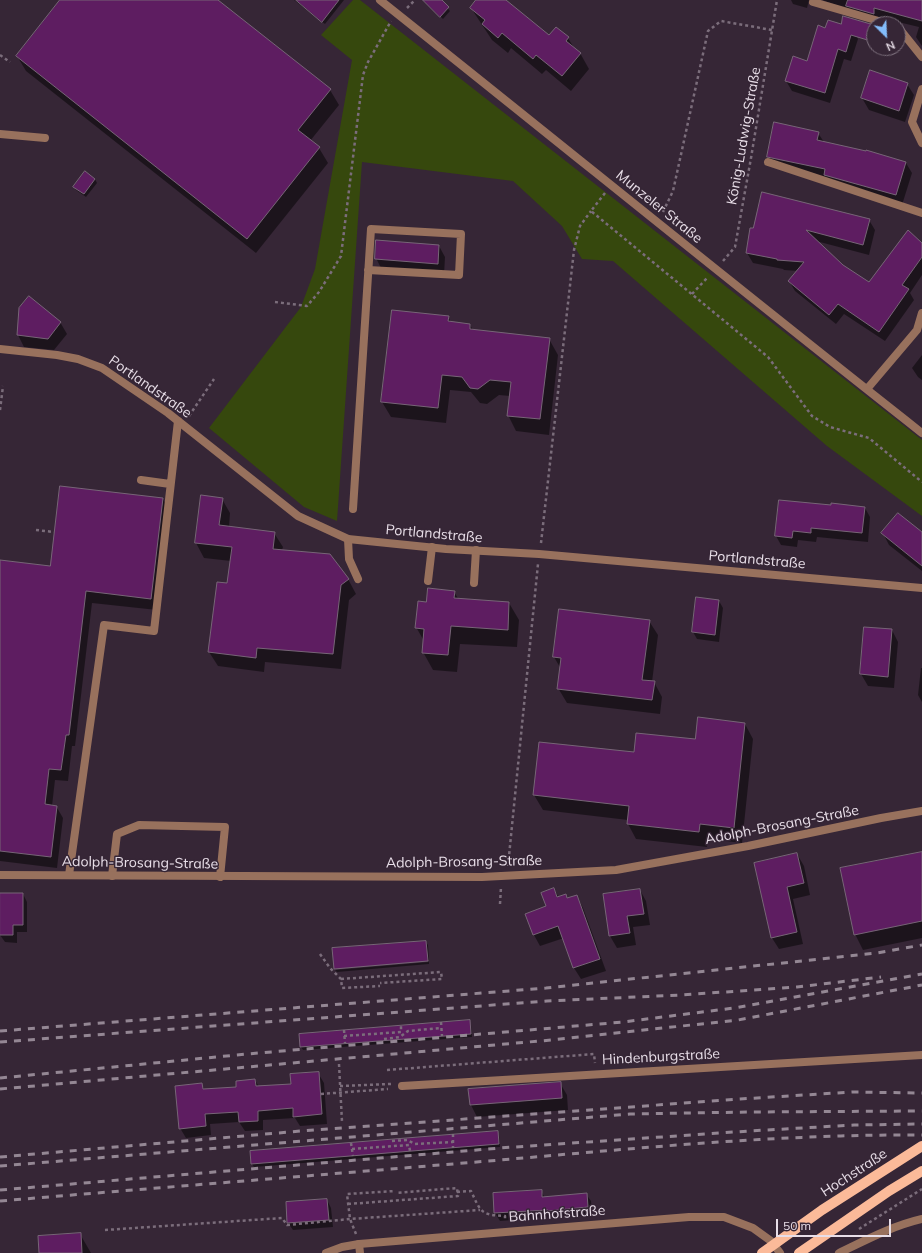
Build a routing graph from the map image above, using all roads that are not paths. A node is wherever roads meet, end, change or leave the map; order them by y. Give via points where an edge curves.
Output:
1 (380, 0) edge
2 (812, 2) dead end
3 (866, 17) edge
4 (906, 37) edge
5 (922, 58) edge
6 (922, 89) edge
7 (0, 134) edge
8 (45, 138) dead end
9 (922, 143) edge
10 (768, 162) dead end
11 (922, 213) edge
12 (368, 270) junction
13 (922, 313) edge
14 (0, 349) edge
15 (867, 389) junction
16 (180, 423) junction
17 (922, 433) edge
18 (141, 480) dead end
19 (170, 484) junction
20 (353, 509) dead end
21 (348, 539) junction
22 (432, 547) junction
23 (476, 550) junction
24 (358, 579) dead end
25 (428, 581) dead end
26 (474, 583) dead end
27 (922, 588) edge
28 (922, 811) edge
29 (0, 875) edge
30 (69, 875) junction
31 (112, 876) junction
32 (220, 877) junction
33 (922, 1055) edge
34 (402, 1086) road end
35 (922, 1146) edge
36 (922, 1171) edge
37 (922, 1219) edge
38 (359, 1244) junction
39 (326, 1253) edge
40 (360, 1253) edge
41 (762, 1253) edge
42 (780, 1253) edge
43 (799, 1253) edge
44 (838, 1253) edge

1 - 15 street, Munzeler Straße
2 - 3 street
4 - 5 street
6 - 9 street via 912,122
7 - 8 street
10 - 11 street
12 - 12 street via 371,229 461,234 459,276
12 - 20 street
13 - 15 street via 917,330
14 - 16 street, Portlandstraße via 57,355 102,368
15 - 17 street, Munzeler Straße
16 - 19 street
16 - 21 street, Portlandstraße via 298,516
18 - 19 street
19 - 30 street via 154,631 104,626
21 - 22 street, Portlandstraße
21 - 24 street via 349,559
22 - 23 street, Portlandstraße
22 - 25 street
23 - 26 street
23 - 27 street, Portlandstraße
28 - 32 street, Adolph-Brosang-Straße via 616,870 502,876
29 - 30 street, Adolph-Brosang-Straße
30 - 31 street, Adolph-Brosang-Straße
31 - 32 street, Adolph-Brosang-Straße
31 - 32 street via 117,834 139,825 225,827
33 - 34 street, Hindenburgstraße
35 - 41 main road, Hochstraße, bridge via 822,1210
36 - 43 main road
37 - 44 street via 903,1223
38 - 39 street, Bahnhofstraße
38 - 40 street
38 - 42 street, Bahnhofstraße via 689,1217 724,1217 753,1228 771,1241

